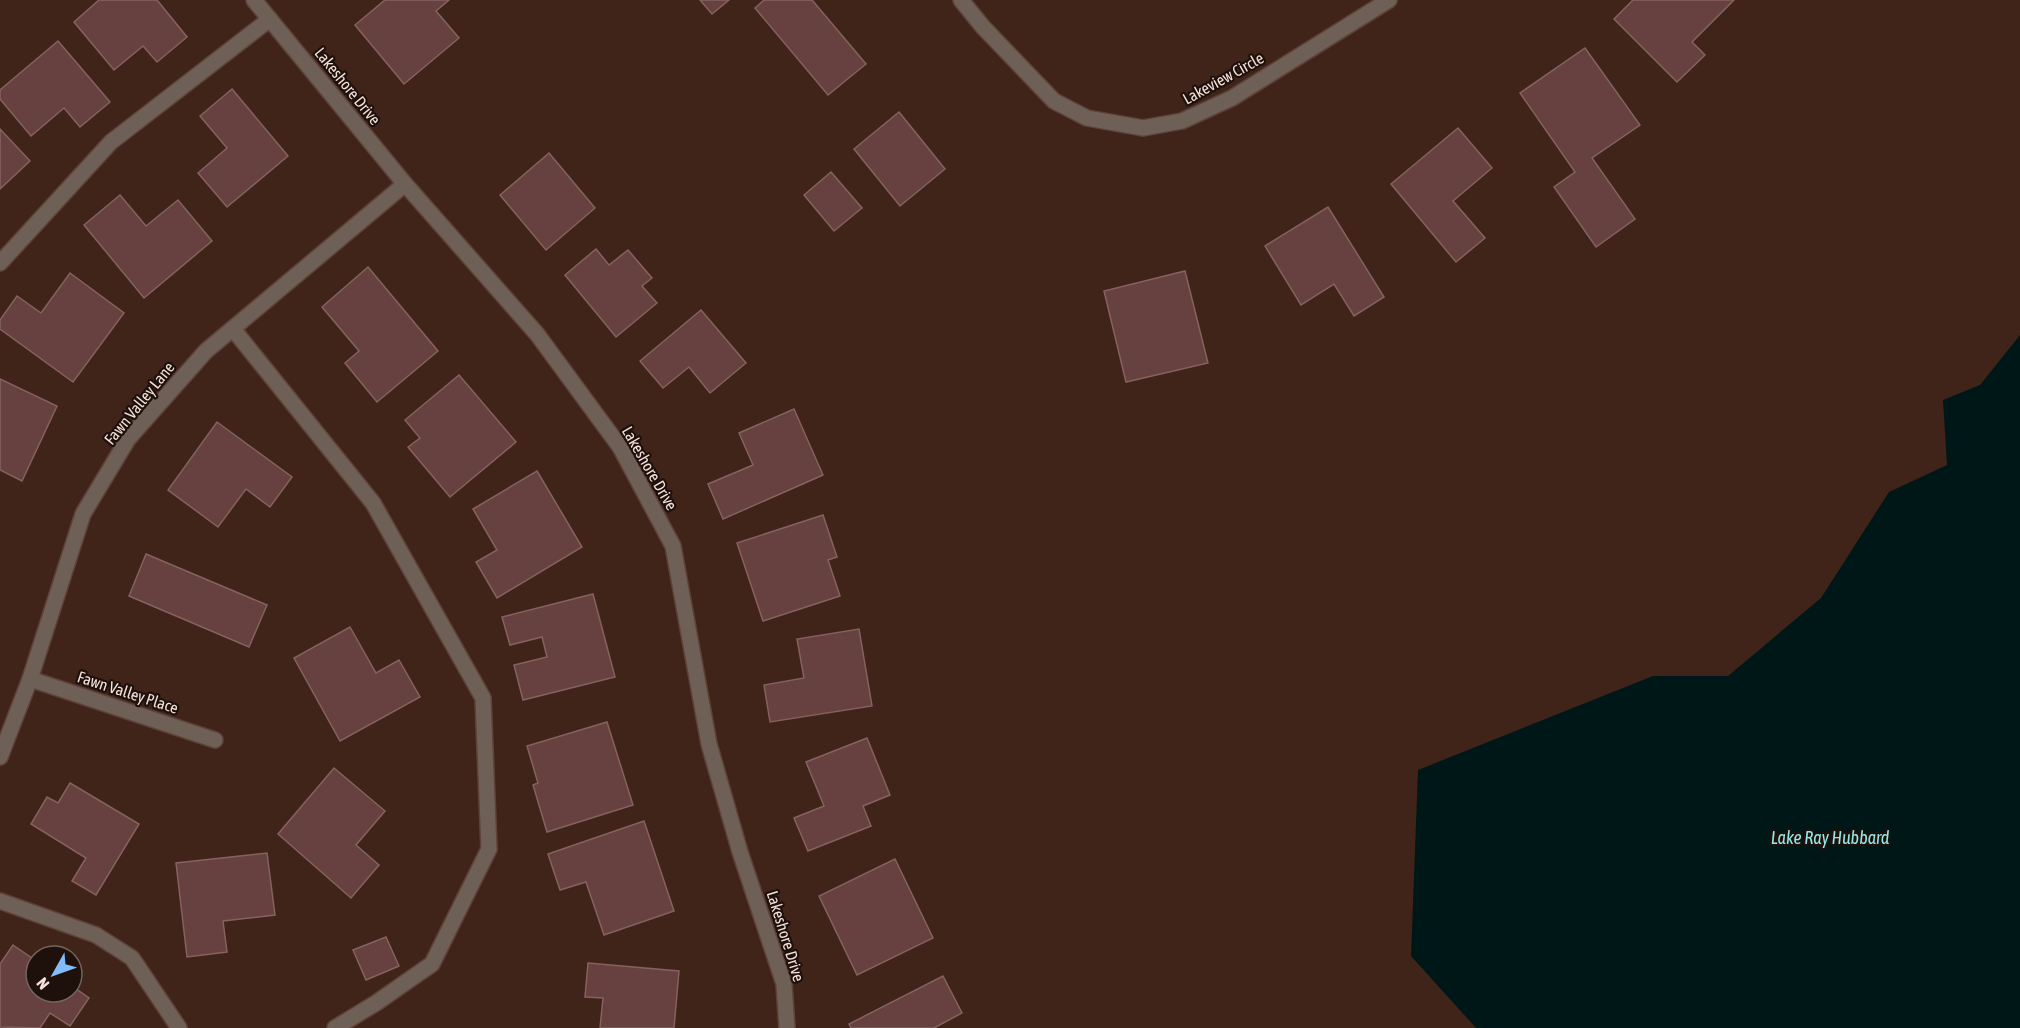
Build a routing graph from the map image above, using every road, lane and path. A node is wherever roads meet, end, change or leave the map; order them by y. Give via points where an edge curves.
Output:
1 (254, 0) edge
2 (961, 0) edge
3 (1389, 0) edge
4 (270, 19) junction
5 (405, 184) junction
6 (0, 263) edge
7 (233, 329) junction
8 (30, 679) junction
9 (215, 740) dead end
10 (0, 757) edge
11 (0, 901) edge
12 (179, 1028) edge
13 (334, 1028) edge
14 (786, 1028) edge

1 - 4 street, Lakeshore Drive
2 - 3 street, Lakeview Circle via 1054,102 1087,118 1143,128 1182,121 1232,98
4 - 5 street, Lakeshore Drive
4 - 6 street via 111,142
5 - 7 street, Fawn Valley Lane
5 - 14 street, Lakeshore Drive via 537,334 620,447 673,546 709,744 784,984
7 - 8 street, Fawn Valley Lane via 206,351 128,440 83,514
7 - 13 street via 373,503 483,698 489,849 432,964
8 - 9 street, Fawn Valley Place
8 - 10 street, Fawn Valley Lane
11 - 12 street via 96,935 132,958

